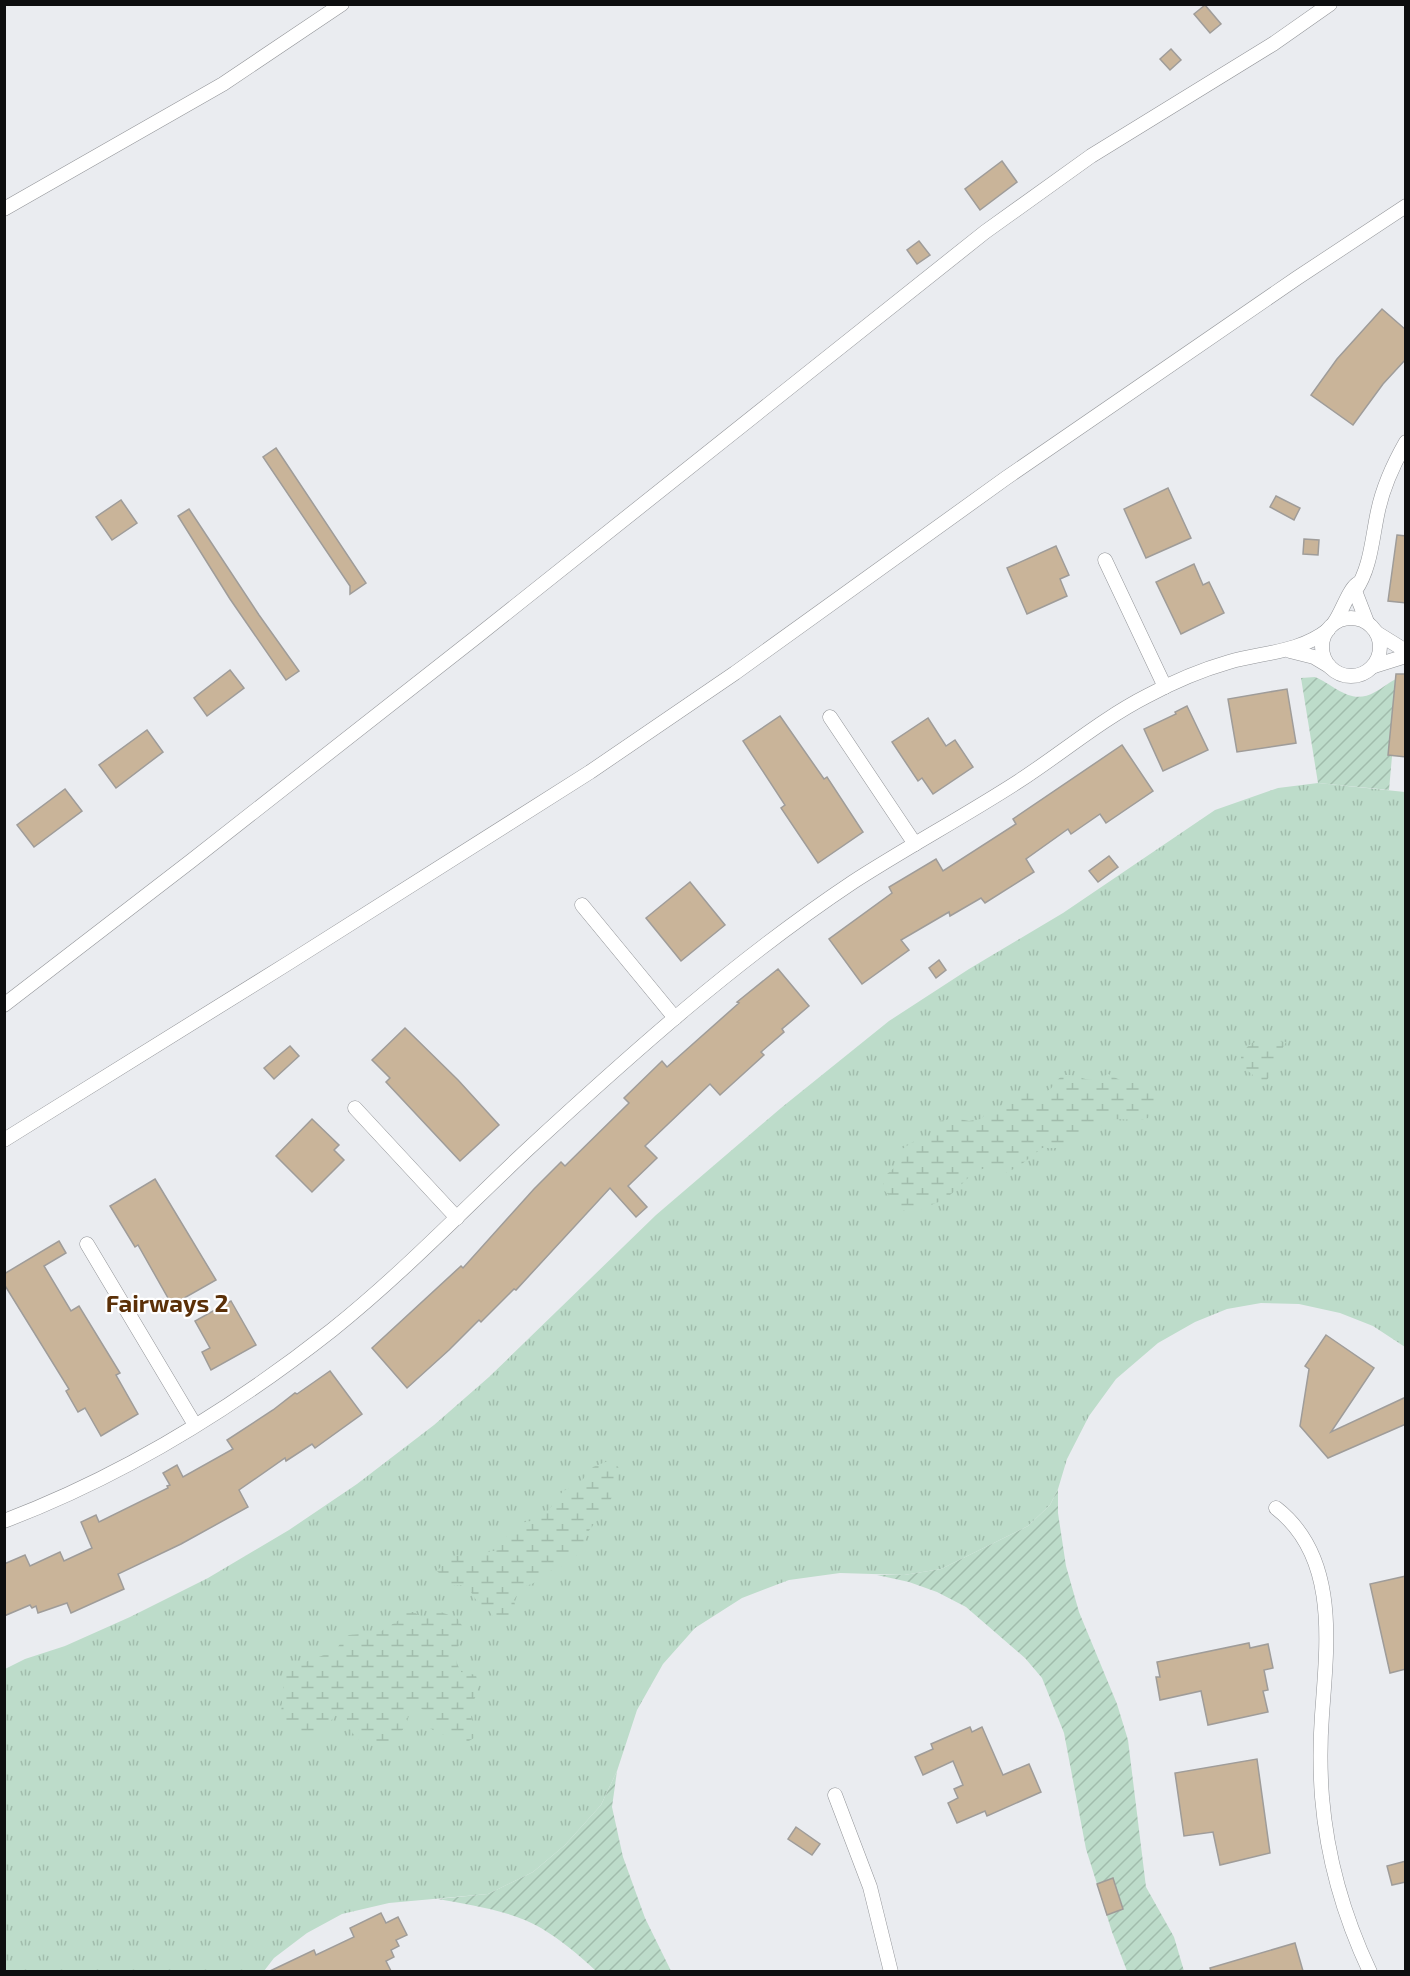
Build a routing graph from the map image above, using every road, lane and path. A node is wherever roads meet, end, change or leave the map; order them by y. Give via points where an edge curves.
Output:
1 (342, 4) edge
2 (1330, 4) edge
3 (1406, 206) edge
4 (4, 209) edge
5 (1406, 442) edge
6 (1105, 560) dead end
7 (1365, 577) junction
8 (1367, 622) junction
9 (1331, 627) junction
10 (1377, 633) junction
11 (1288, 651) junction
12 (1406, 651) edge
13 (1406, 656) edge
14 (1329, 666) junction
15 (1374, 666) junction
16 (1165, 687) junction
17 (830, 717) dead end
18 (915, 844) junction
19 (582, 905) dead end
20 (4, 1005) edge
21 (675, 1018) junction
22 (356, 1108) dead end
23 (4, 1140) edge
24 (457, 1218) junction
25 (87, 1244) dead end
26 (195, 1425) junction
27 (1276, 1508) dead end
28 (4, 1521) edge
29 (836, 1795) dead end
30 (891, 1971) edge
31 (1370, 1971) edge

1 - 4 street via 223,84
2 - 20 street via 1273,44 1091,156 986,232
3 - 23 street via 1006,478 590,772
5 - 7 street via 1379,508
6 - 16 street
7 - 8 street via 1355,591
7 - 9 street via 1351,589 1345,607
8 - 9 street via 1350,618
8 - 10 street
9 - 11 street
9 - 14 street via 1322,645
10 - 12 street
10 - 15 street via 1380,650
11 - 14 street via 1314,657
11 - 16 street via 1227,663
13 - 15 street
14 - 15 street via 1352,677
16 - 18 street via 1118,712 1019,781
17 - 18 street
18 - 21 street via 790,927
19 - 21 street
21 - 24 street
22 - 24 street
24 - 26 street via 331,1330
25 - 26 street
26 - 28 street via 86,1486
27 - 31 street via 1308,1543 1323,1591 1327,1630 1321,1744 1326,1826 1340,1891
29 - 30 street via 870,1887

